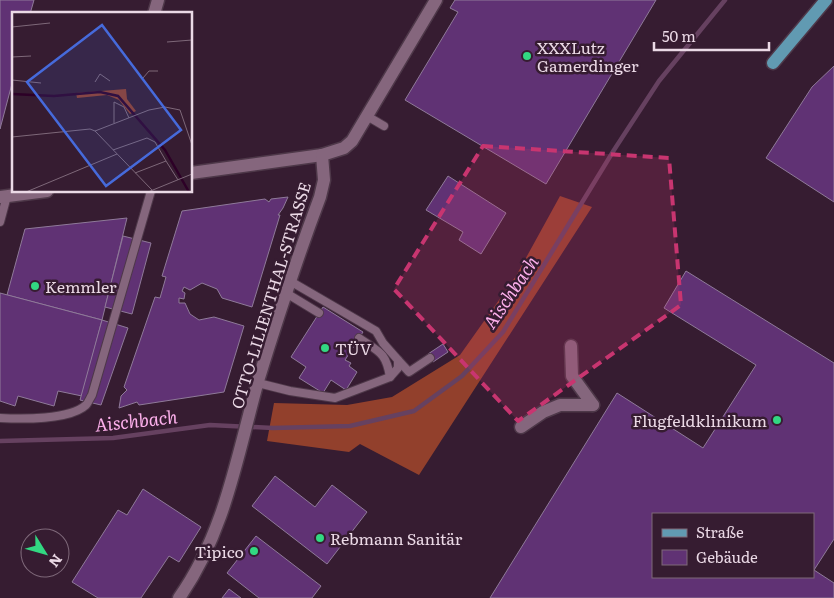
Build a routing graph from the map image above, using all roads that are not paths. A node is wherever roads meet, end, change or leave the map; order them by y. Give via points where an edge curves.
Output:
1 (436, 0) edge
2 (826, 0) edge
3 (773, 63) dead end
4 (367, 116) junction
5 (384, 126) dead end
6 (322, 155) junction
7 (192, 173) edge
8 (38, 192) edge
9 (151, 192) edge
10 (3, 196) edge
11 (0, 222) edge
12 (288, 287) junction
13 (319, 313) dead end
14 (359, 338) dead end
15 (571, 346) dead end
16 (430, 358) dead end
17 (398, 360) junction
18 (390, 377) junction
19 (258, 383) junction
20 (0, 418) edge
21 (520, 426) dead end
22 (179, 598) edge

1 - 4 street
2 - 3 main road
4 - 5 lane
4 - 6 street via 344,148
6 - 7 street
6 - 12 street, OTTO-LILIENTHAL-STRASSE via 324,180 320,197
8 - 10 street
9 - 20 lane via 92,395 86,404 77,411 38,419
10 - 11 lane
12 - 13 lane
12 - 17 lane via 376,332
12 - 19 street, OTTO-LILIENTHAL-STRASSE
14 - 18 lane via 382,354
15 - 21 street via 572,376 593,406 560,405
16 - 17 lane via 409,372
17 - 18 lane via 398,368
18 - 19 lane via 335,398 290,392
19 - 22 street, OTTO-LILIENTHAL-STRASSE via 221,514 201,562

